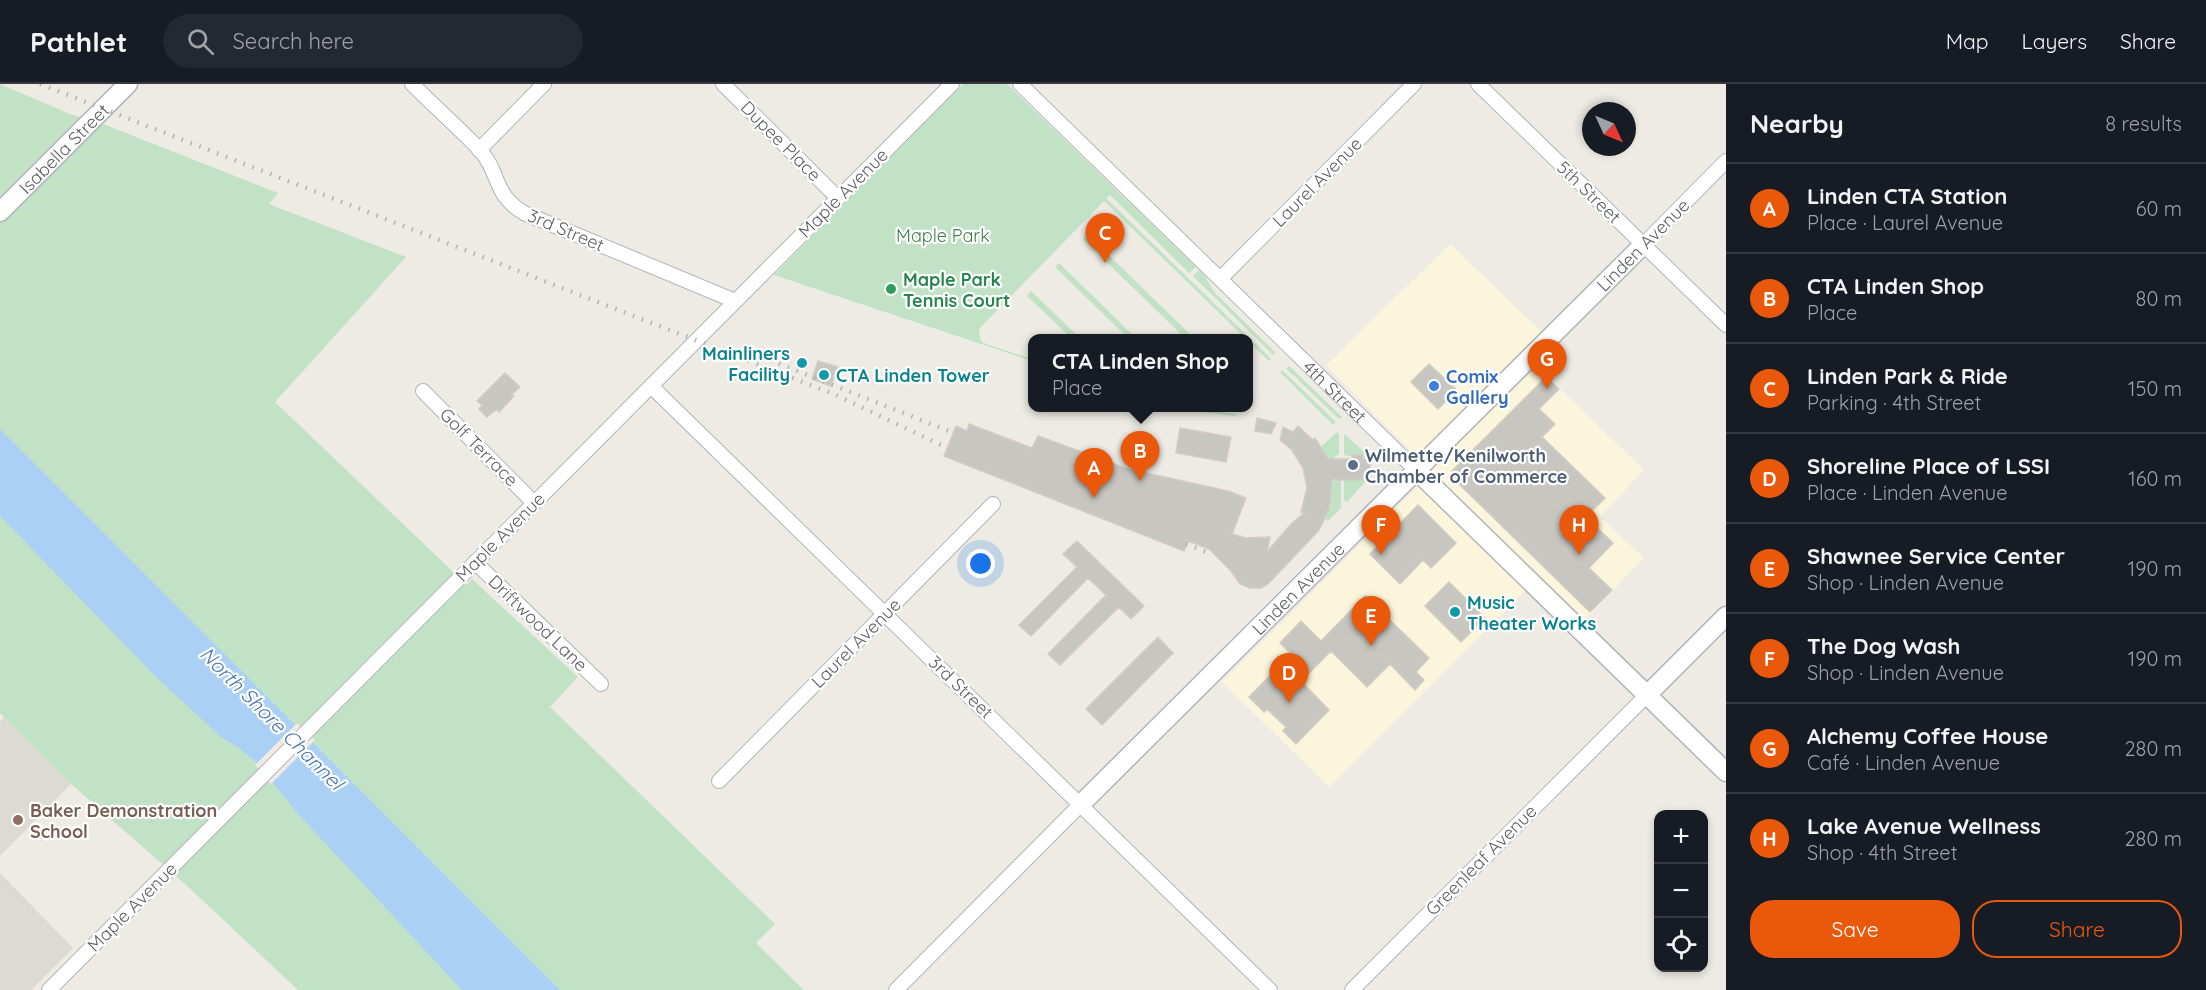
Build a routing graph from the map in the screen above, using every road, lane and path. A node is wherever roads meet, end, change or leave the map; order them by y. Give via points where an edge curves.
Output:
1 (128, 84) edge
2 (412, 84) edge
3 (544, 84) edge
4 (723, 84) edge
5 (952, 84) edge
6 (1020, 84) edge
7 (1414, 84) edge
8 (1478, 84) edge
9 (479, 150) junction
10 (1726, 161) edge
11 (838, 198) junction
12 (0, 212) edge
13 (1643, 245) junction
14 (1220, 279) junction
15 (735, 301) junction
16 (1726, 325) edge
17 (651, 386) junction
18 (423, 391) dead end
19 (1417, 471) junction
20 (534, 503) junction
21 (993, 504) dead end
22 (475, 562) junction
23 (886, 614) junction
24 (1726, 616) edge
25 (601, 684) dead end
26 (1647, 695) junction
27 (1726, 772) edge
28 (719, 781) dead end
29 (1081, 804) junction
30 (49, 990) edge
31 (896, 990) edge
32 (1270, 990) edge
33 (1352, 990) edge

1 - 12 street, Isabella Street
2 - 9 street, 3rd Street
3 - 9 street
4 - 11 street, Dupee Place
5 - 11 street, Maple Avenue
6 - 14 street, 4th Street
7 - 14 street, Laurel Avenue
8 - 13 street, 5th Street
9 - 15 street, 3rd Street via 490,163 501,192 524,213
10 - 13 street, Linden Avenue
11 - 15 street, Maple Avenue
13 - 16 street, 5th Street
13 - 19 street, Linden Avenue
14 - 19 street, 4th Street
15 - 17 street, Maple Avenue
17 - 20 street, Maple Avenue
17 - 23 street, 3rd Street
18 - 20 street, Golf Terrace
19 - 26 street, 4th Street
19 - 29 street, Linden Avenue
20 - 22 street, Maple Avenue
21 - 23 street, Laurel Avenue
22 - 25 street, Driftwood Lane
22 - 30 street, Maple Avenue
23 - 28 street, Laurel Avenue
23 - 29 street, 3rd Street
24 - 26 street
26 - 27 street, 4th Street
26 - 33 street, Greenleaf Avenue
29 - 31 street, Linden Avenue
29 - 32 street, 3rd Street

